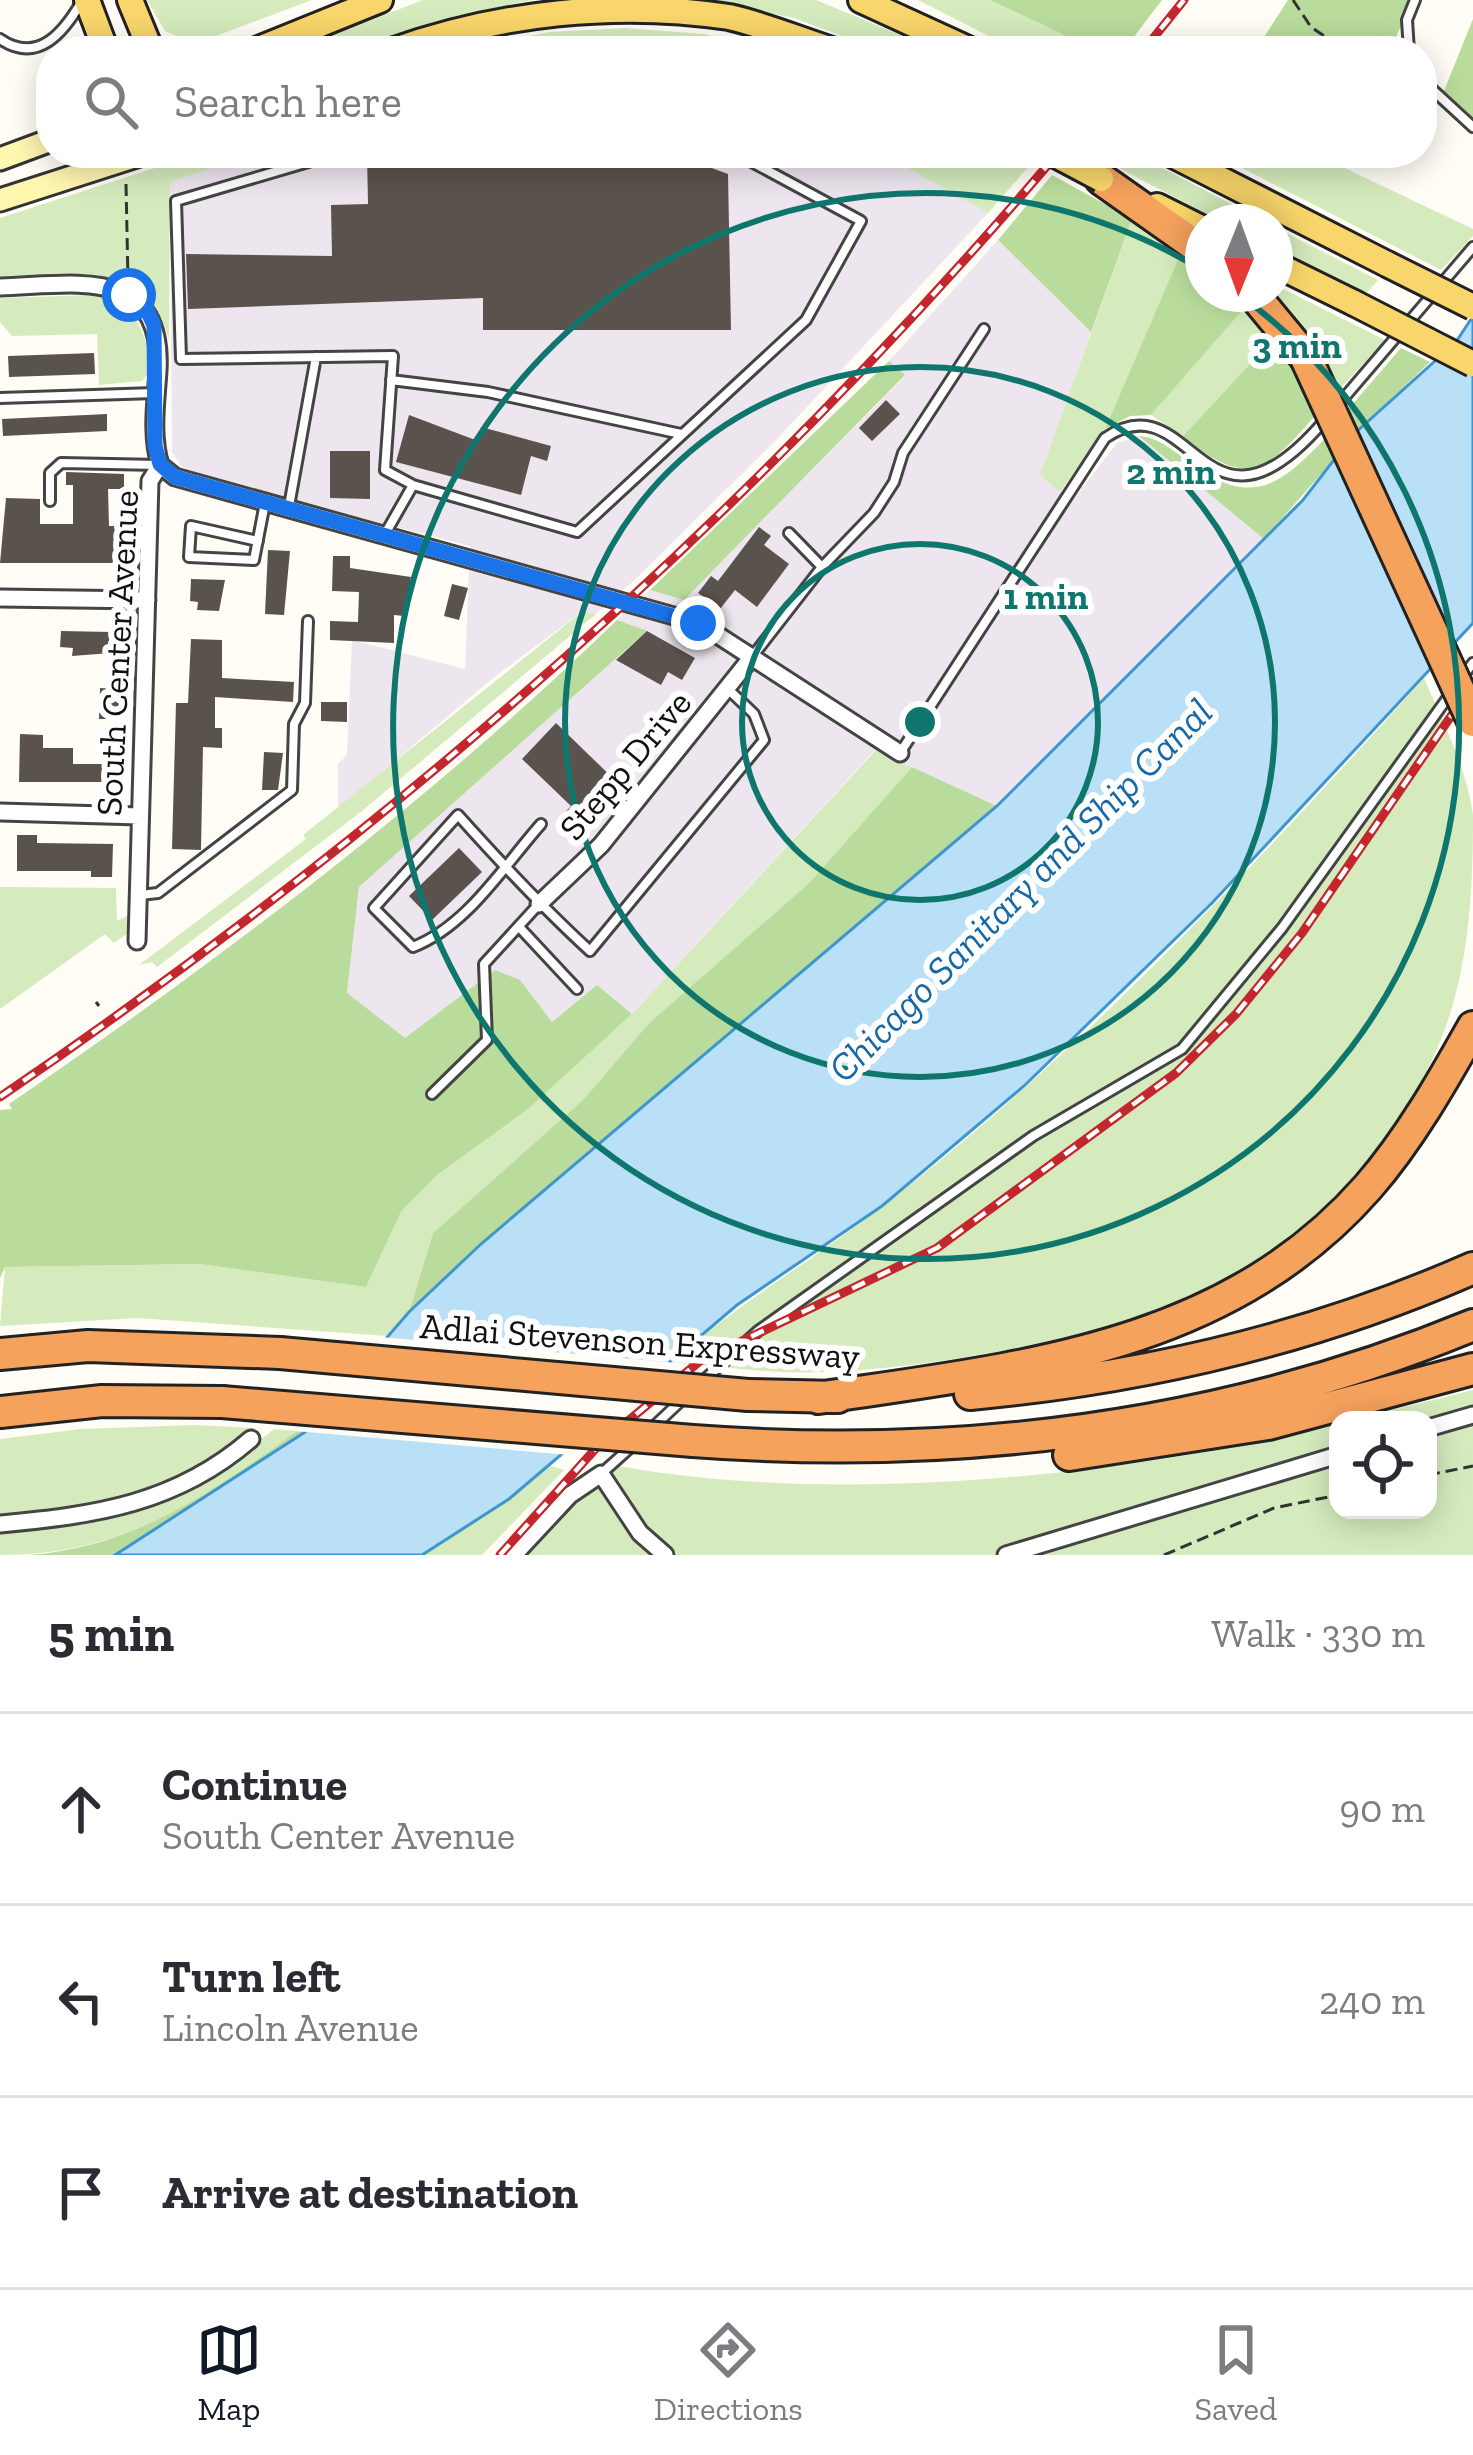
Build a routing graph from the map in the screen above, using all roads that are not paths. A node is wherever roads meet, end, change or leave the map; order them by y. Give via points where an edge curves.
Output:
1 (85, 0) edge
2 (130, 0) edge
3 (380, 0) edge
4 (861, 0) edge
5 (1415, 0) edge
6 (58, 36) edge
7 (87, 36) edge
8 (100, 36) edge
9 (146, 36) edge
10 (291, 36) edge
11 (446, 36) edge
12 (789, 36) edge
13 (939, 36) edge
14 (1408, 36) edge
15 (0, 39) edge
16 (36, 47) edge
17 (1437, 94) edge
18 (1473, 128) edge
19 (36, 146) edge
20 (0, 159) edge
21 (99, 168) edge
22 (288, 168) edge
23 (763, 168) edge
24 (1080, 168) edge
25 (1198, 168) edge
26 (1101, 179) junction
27 (0, 200) edge
28 (1185, 220) edge
29 (1185, 238) edge
30 (1473, 247) edge
31 (1293, 273) edge
32 (0, 287) edge
33 (1464, 302) edge
34 (1268, 312) edge
35 (984, 329) dead end
36 (316, 357) junction
37 (1473, 364) edge
38 (391, 380) junction
39 (156, 393) junction
40 (0, 398) edge
41 (682, 434) junction
42 (160, 464) junction
43 (412, 485) junction
44 (50, 501) dead end
45 (265, 501) junction
46 (288, 508) junction
47 (789, 533) dead end
48 (386, 534) junction
49 (258, 541) junction
50 (821, 567) junction
51 (0, 598) edge
52 (147, 600) junction
53 (308, 621) dead end
54 (751, 658) junction
55 (1473, 662) edge
56 (727, 688) junction
57 (1473, 721) edge
58 (900, 753) joint
59 (0, 812) edge
60 (140, 816) junction
61 (541, 824) dead end
62 (504, 866) junction
63 (138, 895) junction
64 (539, 904) junction
65 (521, 929) junction
66 (137, 941) dead end
67 (577, 989) dead end
68 (1473, 1016) edge
69 (1473, 1027) edge
70 (1446, 1074) junction
71 (432, 1094) dead end
72 (1473, 1268) edge
73 (1473, 1325) edge
74 (0, 1354) edge
75 (1473, 1369) edge
76 (818, 1398) junction
77 (0, 1412) edge
78 (1473, 1414) edge
79 (1437, 1425) edge
80 (251, 1439) dead end
81 (753, 1446) junction
82 (1329, 1458) edge
83 (601, 1474) junction
84 (0, 1524) edge
85 (514, 1555) edge
86 (664, 1555) edge
87 (1006, 1555) edge

1 - 6 lane
1 - 7 main road
1 - 8 main road
2 - 9 main road
3 - 10 main road
4 - 13 main road
5 - 14 lane
11 - 12 main road via 544,9 638,6 728,16
15 - 16 lane
17 - 18 lane
19 - 20 main road
21 - 27 main road
22 - 36 lane via 176,201 181,358
23 - 41 lane via 861,221 806,320
24 - 26 main road, bridge
25 - 33 main road, bridge
26 - 28 main road
26 - 29 highway
30 - 58 lane via 1278,468 1222,474 1151,425 1105,438
31 - 37 main road, bridge
32 - 39 street, South Center Avenue via 105,286 139,301 158,340
34 - 57 highway, bridge via 1306,358
35 - 50 lane via 874,512
36 - 38 lane via 393,356
36 - 46 lane
38 - 41 lane
38 - 43 lane via 385,470
39 - 40 lane
39 - 42 street, South Center Avenue
41 - 43 lane via 577,532
42 - 44 lane via 61,463 50,473
42 - 45 street via 175,477
42 - 52 street, South Center Avenue via 151,481
43 - 48 lane
45 - 46 street
45 - 49 lane
46 - 48 street
47 - 50 lane
48 - 54 street via 673,614 722,634
49 - 49 lane via 254,560 189,557 191,526
50 - 54 lane
51 - 52 street
52 - 60 street, South Center Avenue
53 - 63 lane via 292,790 158,893
54 - 56 street, Stepp Drive
54 - 58 street
55 - 83 lane via 1282,928 1182,1049 1033,1136 758,1331
56 - 64 street, Stepp Drive via 601,845
56 - 64 lane via 754,714 764,740 590,951
59 - 60 street
60 - 63 street, South Center Avenue
61 - 62 lane
62 - 62 lane via 458,815 374,908 412,947 444,935
62 - 64 lane
63 - 66 street, South Center Avenue
64 - 65 lane
65 - 67 lane
65 - 71 lane via 484,964 488,1040
68 - 70 highway
69 - 70 highway
70 - 76 highway via 1368,1187 1306,1248 1246,1290 1119,1345
72 - 76 highway, Adlai Stevenson Expressway via 1333,1324 1174,1366 960,1396
73 - 81 highway via 1320,1379 1121,1426 935,1447
74 - 76 highway, Adlai Stevenson Expressway, bridge via 88,1346 280,1353
75 - 81 highway via 1268,1424 1041,1458 888,1466
77 - 81 highway, bridge via 102,1401 222,1402
78 - 79 street
80 - 84 street via 203,1477 141,1505
82 - 87 street
83 - 85 street
83 - 86 street via 640,1534

